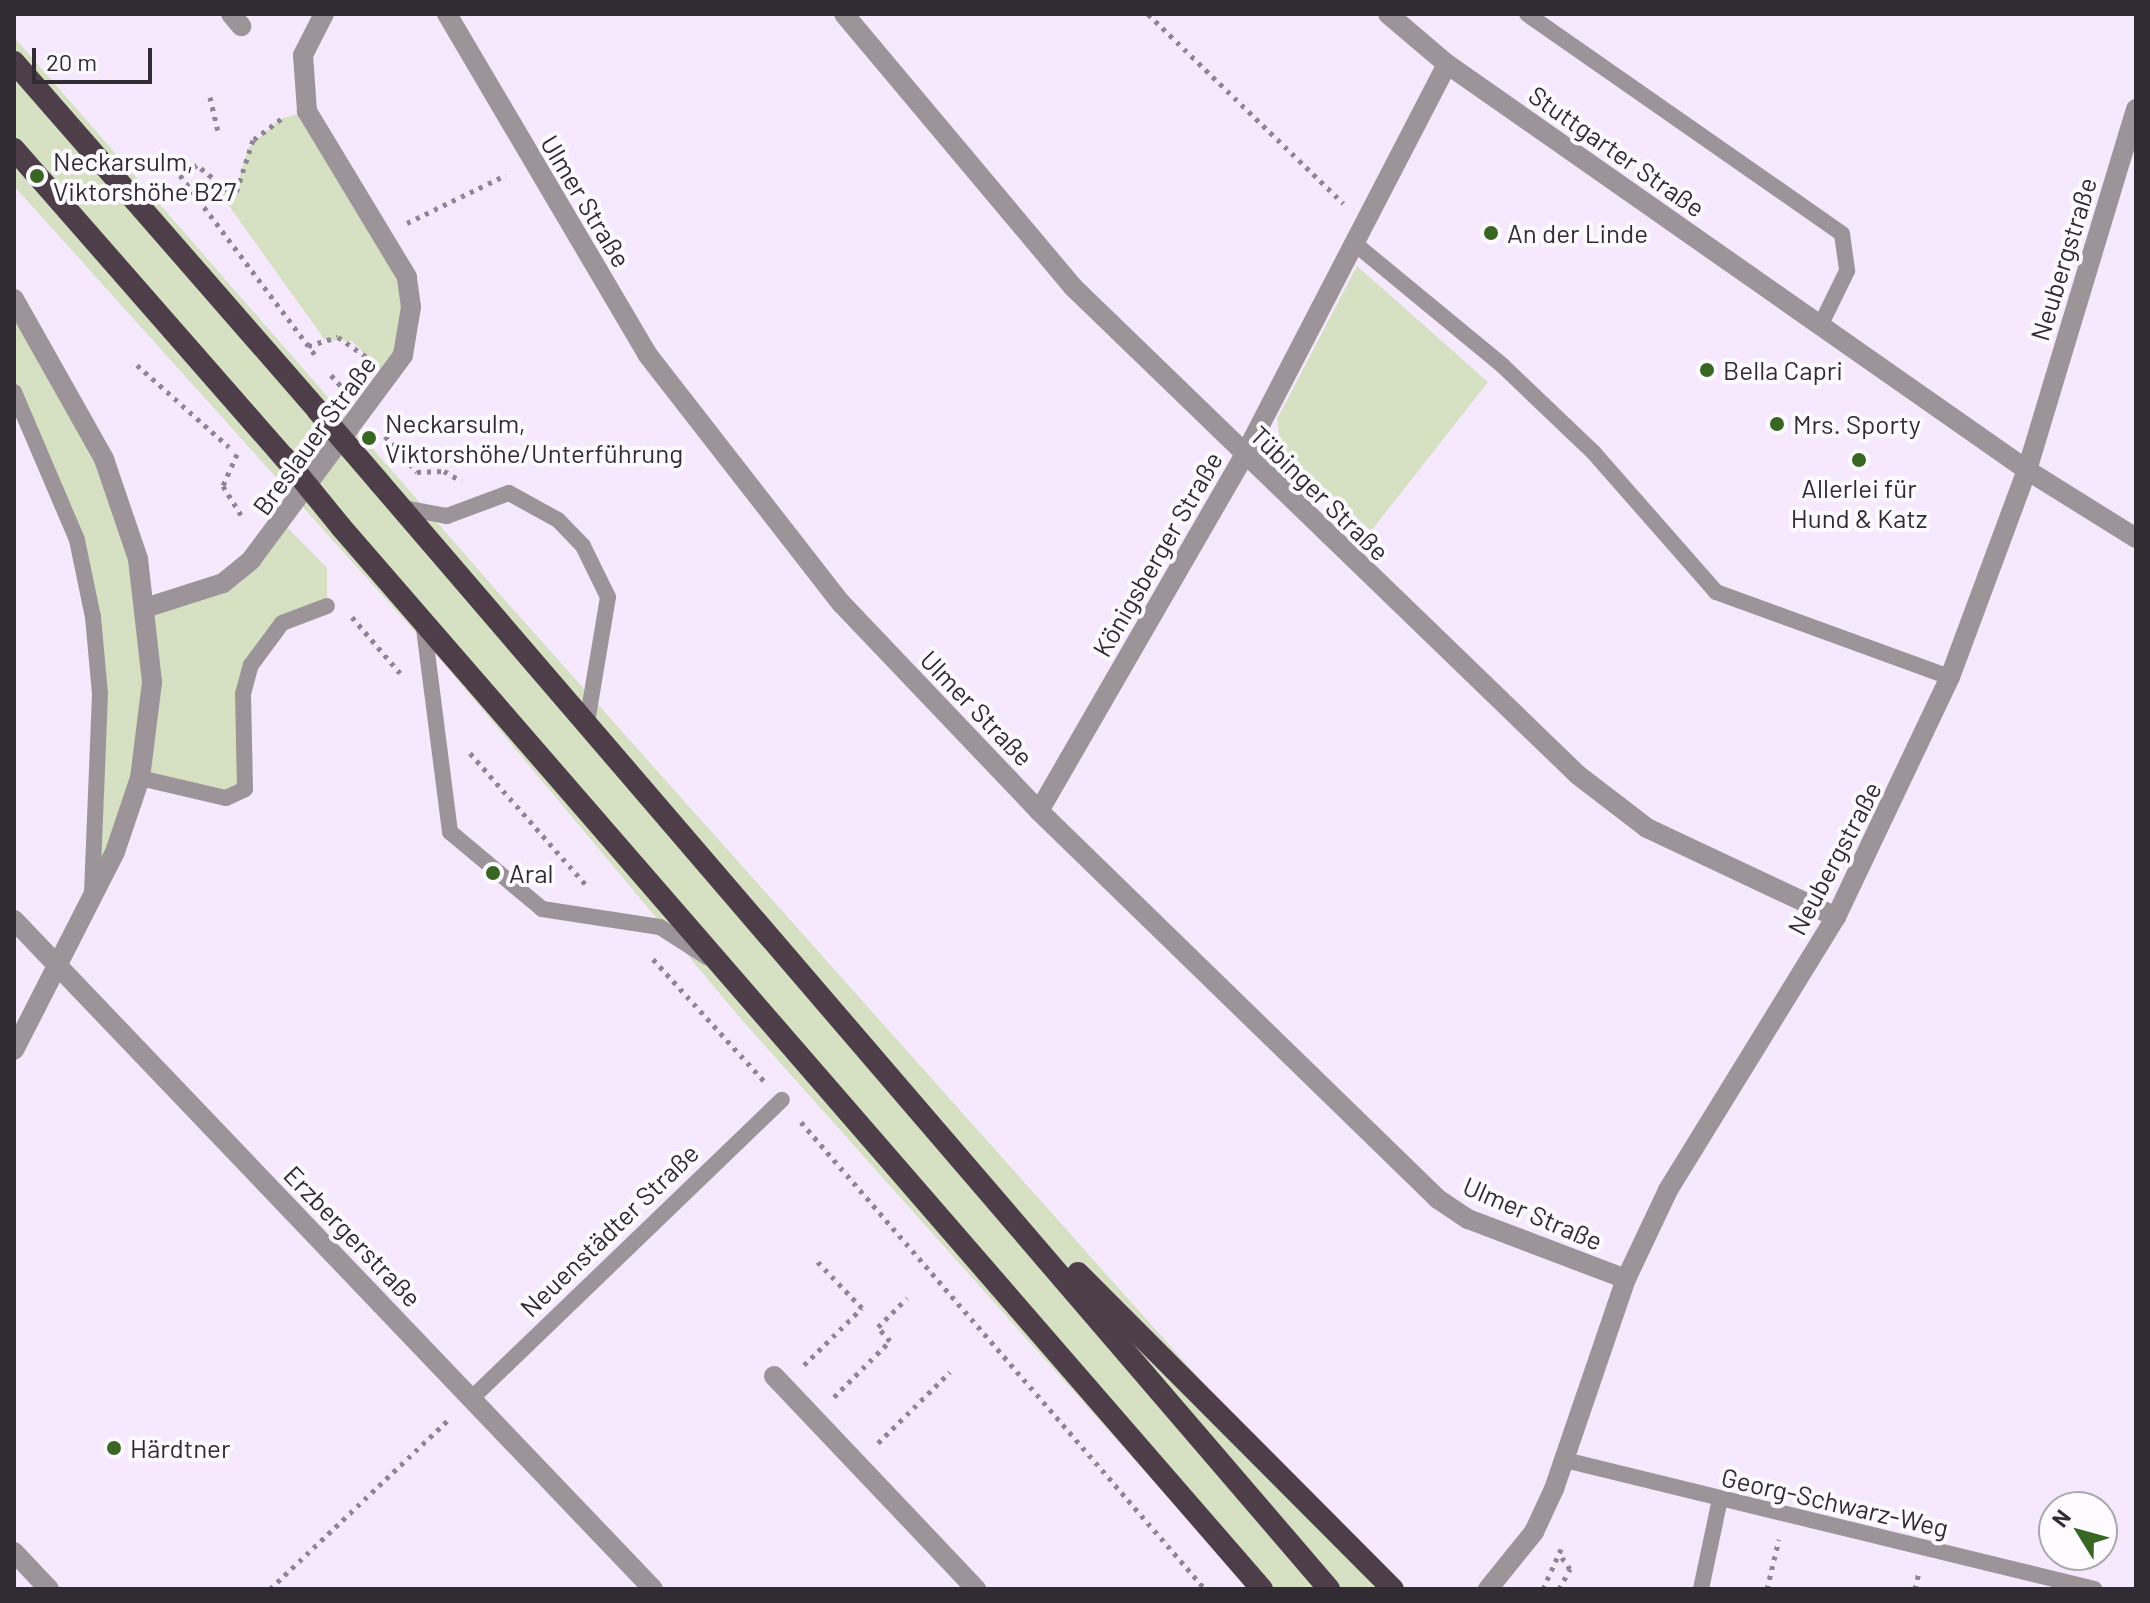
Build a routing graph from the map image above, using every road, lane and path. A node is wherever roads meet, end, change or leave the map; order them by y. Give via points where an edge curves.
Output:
1 (324, 14) edge
2 (447, 14) edge
3 (844, 14) edge
4 (1148, 14) edge
5 (1388, 14) edge
6 (1527, 14) edge
7 (14, 62) edge
8 (1447, 64) junction
9 (210, 97) dead end
10 (2136, 109) edge
11 (307, 111) junction
12 (218, 133) dead end
13 (14, 149) edge
14 (488, 184) dead end
15 (1364, 223) junction
16 (383, 235) junction
17 (1354, 243) junction
18 (14, 299) edge
19 (1821, 324) junction
20 (308, 346) junction
21 (137, 365) dead end
22 (331, 375) dead end
23 (390, 380) junction
24 (14, 392) edge
25 (403, 456) dead end
26 (1244, 456) junction
27 (2027, 470) junction
28 (480, 500) junction
29 (400, 506) junction
30 (2136, 538) edge
31 (262, 548) junction
32 (327, 606) dead end
33 (148, 607) junction
34 (423, 620) junction
35 (1950, 677) junction
36 (587, 722) junction
37 (140, 778) junction
38 (1039, 811) junction
39 (93, 899) junction
40 (1836, 917) junction
41 (14, 920) edge
42 (708, 958) junction
43 (60, 965) junction
44 (14, 1050) edge
45 (782, 1100) dead end
46 (1012, 1213) junction
47 (817, 1261) dead end
48 (1626, 1279) junction
49 (907, 1298) dead end
50 (950, 1372) dead end
51 (779, 1381) joint
52 (472, 1398) junction
53 (814, 1418) junction
54 (1565, 1460) junction
55 (857, 1463) junction
56 (1720, 1499) junction
57 (1785, 1514) junction
58 (14, 1552) edge
59 (1561, 1555) dead end
60 (49, 1589) edge
61 (270, 1589) edge
62 (653, 1589) edge
63 (976, 1589) edge
64 (1262, 1589) edge
65 (1329, 1589) edge
66 (1393, 1589) edge
67 (1488, 1589) edge
68 (1559, 1589) edge
69 (1701, 1589) edge
70 (1767, 1589) edge
71 (2094, 1589) edge

1 - 11 street, Breslauer Straße via 303,55
2 - 38 street, Ulmer Straße via 647,354 725,460 841,603
3 - 26 street, Tübinger Straße via 1073,287
4 - 15 path
5 - 8 street, Stuttgarter Straße
6 - 19 lane via 1842,234 1847,271
7 - 29 highway, bridge
8 - 15 street, Königsberger Straße
8 - 19 street, Stuttgarter Straße
9 - 12 path
10 - 27 street, Neubergstraße
11 - 16 street, Breslauer Straße
11 - 20 path via 253,140 234,197 197,165 180,175
13 - 34 highway, bridge
14 - 16 path
15 - 17 street, Königsberger Straße
16 - 23 street, Breslauer Straße via 407,277 411,307
17 - 26 street, Königsberger Straße
17 - 35 lane via 1571,431 1716,592
18 - 33 street via 104,459
19 - 27 street, Stuttgarter Straße
20 - 22 path
20 - 23 path via 352,341
21 - 31 path via 240,456 223,486
23 - 31 street, Breslauer Straße
24 - 39 lane via 76,536 93,617 100,694
25 - 28 path via 417,472 444,471
26 - 38 street, Königsberger Straße
26 - 40 street, Tübinger Straße via 1578,775 1683,847
27 - 30 street, Stuttgarter Straße
27 - 35 street, Neubergstraße
28 - 29 lane via 447,516
28 - 36 lane via 509,493 558,520 605,586 605,633
29 - 36 highway
31 - 33 street, Breslauer Straße via 223,583
32 - 37 lane via 282,623 251,665 243,694 245,789 226,798
33 - 37 street via 152,682
34 - 42 highway
34 - 42 lane via 450,832 542,909 660,927
35 - 40 street, Neubergstraße
36 - 46 highway
37 - 39 street
38 - 48 street, Ulmer Straße via 1438,1199 1468,1219
39 - 43 street
40 - 48 street, Neubergstraße via 1668,1190
41 - 43 street, Erzbergerstraße
42 - 64 highway
43 - 44 street
43 - 52 street, Erzbergerstraße
45 - 52 lane, Neuenstädter Straße
46 - 65 highway
46 - 66 highway via 1151,1342
47 - 51 path via 862,1308
48 - 54 street, Neubergstraße
49 - 53 path via 878,1327 890,1341
50 - 55 path
51 - 53 street
52 - 61 path
52 - 62 street, Erzbergerstraße
53 - 55 street
54 - 56 lane, Georg-Schwarz-Weg
54 - 67 street, Neubergstraße via 1534,1532
55 - 63 street
56 - 57 lane, Georg-Schwarz-Weg
56 - 69 lane
57 - 70 path
57 - 71 lane, Georg-Schwarz-Weg
58 - 60 street
59 - 68 path via 1570,1569

